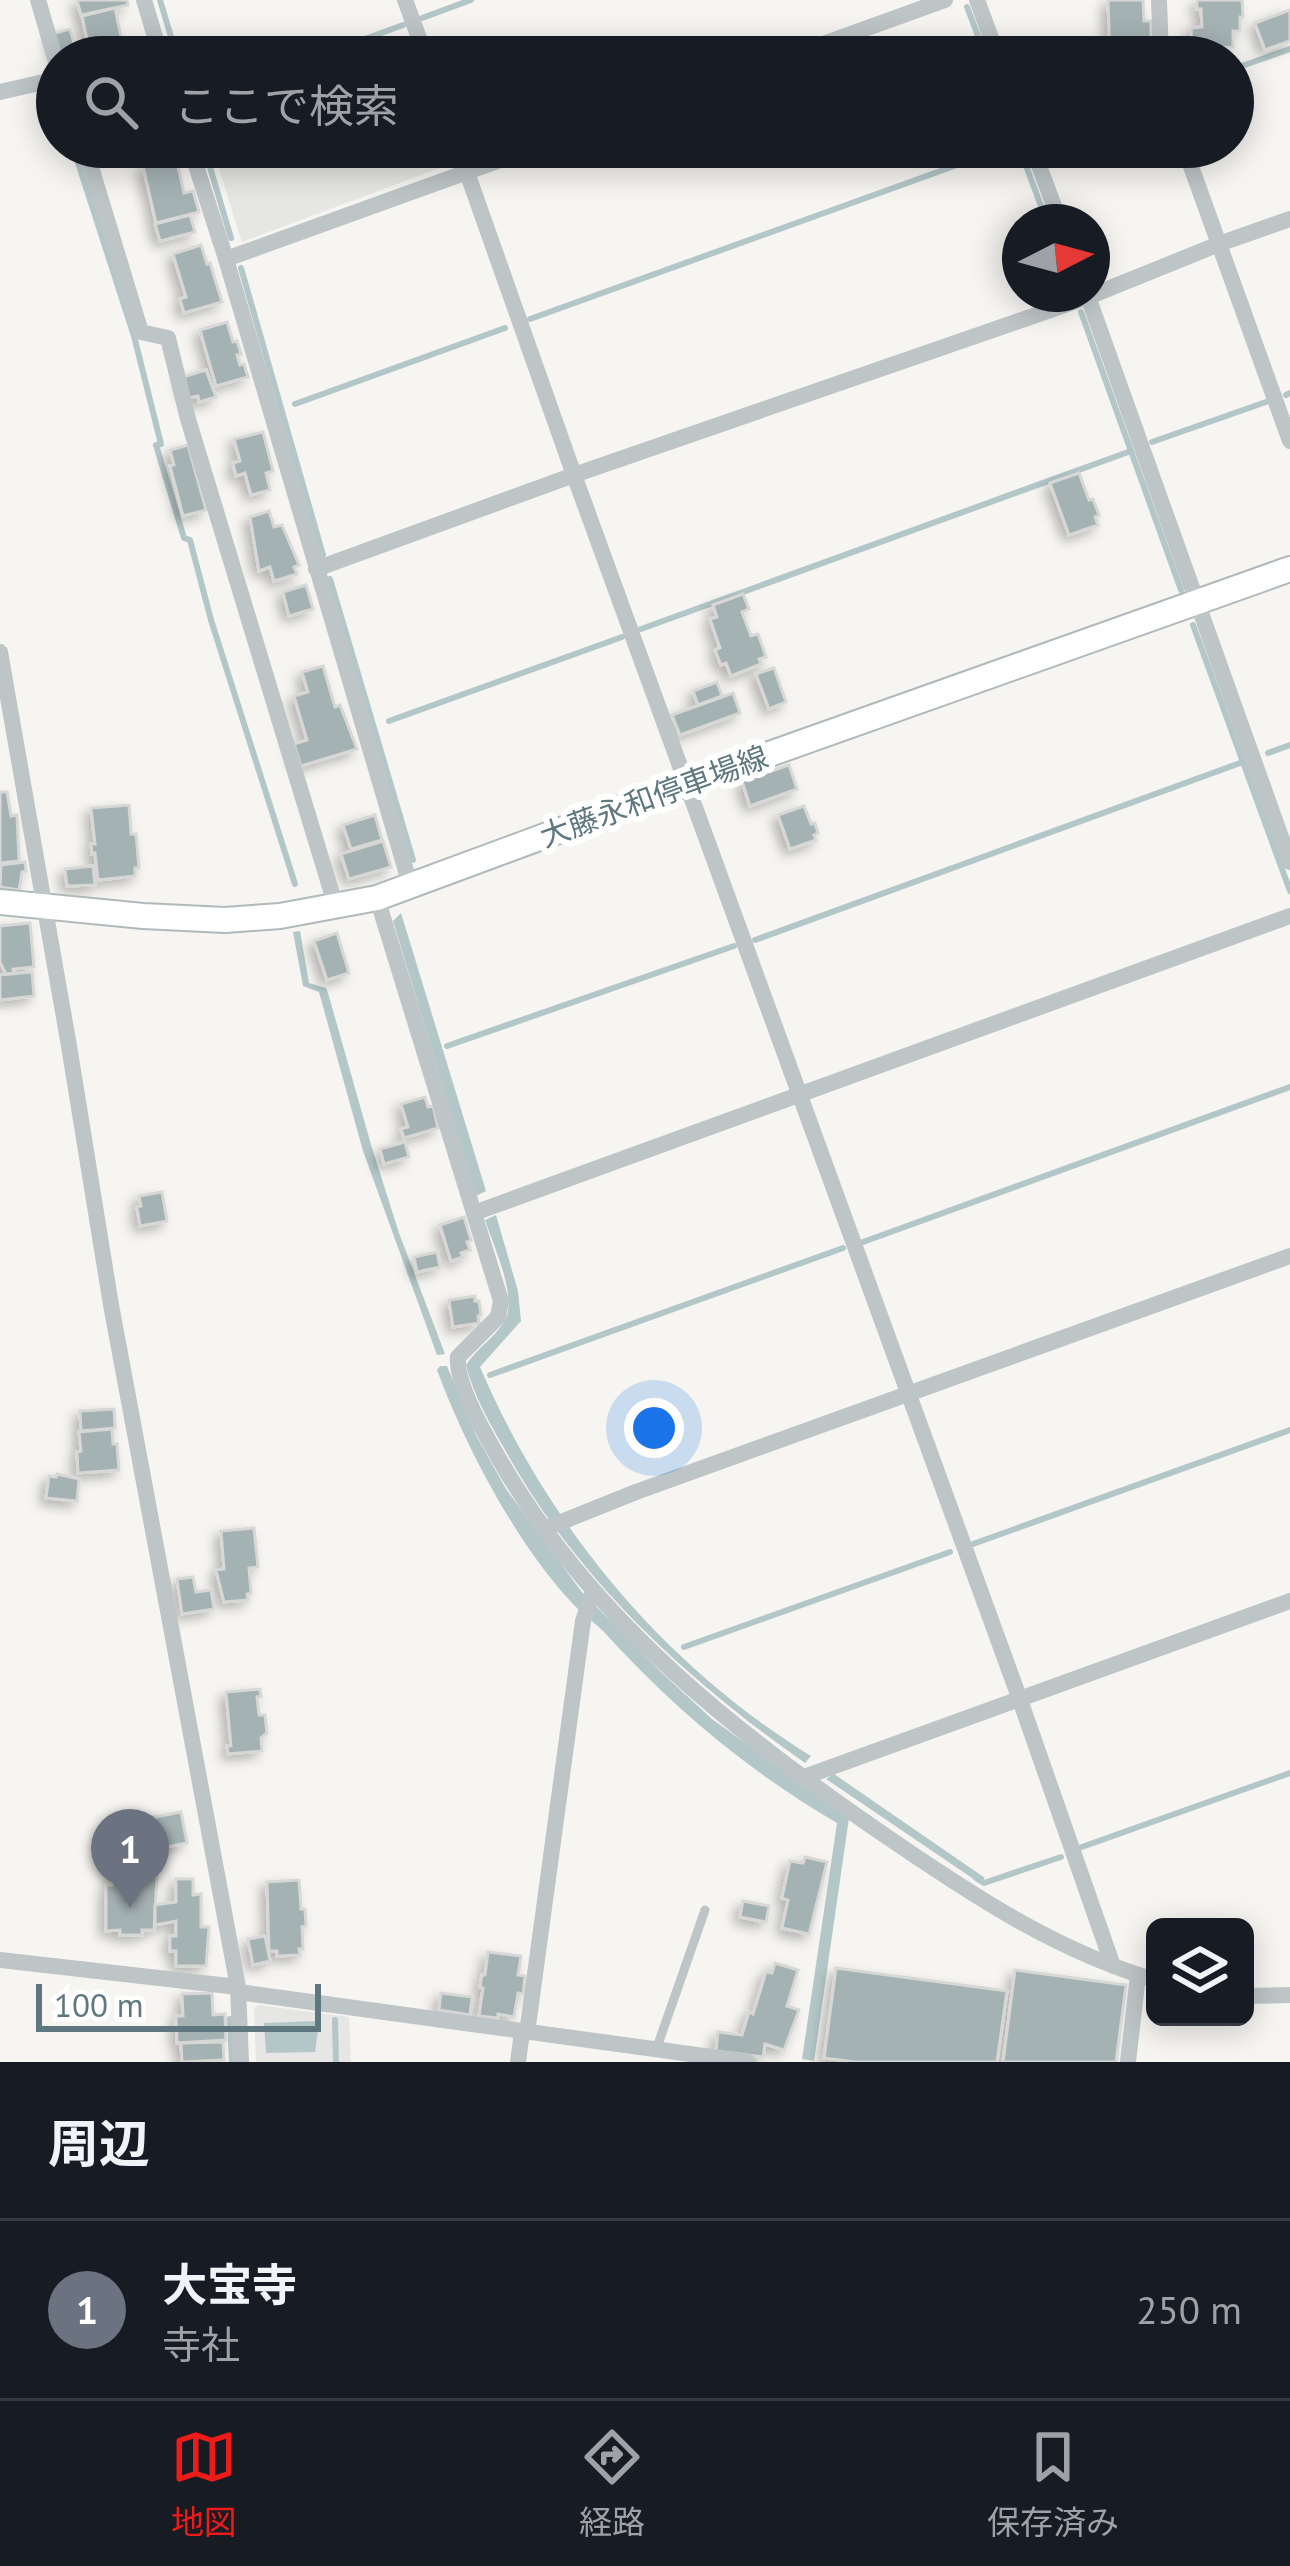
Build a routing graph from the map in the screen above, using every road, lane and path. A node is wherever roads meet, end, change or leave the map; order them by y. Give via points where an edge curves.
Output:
1 (38, 0) edge
2 (144, 0) edge
3 (405, 0) edge
4 (945, 0) edge
5 (977, 0) edge
6 (1160, 0) edge
7 (49, 36) edge
8 (155, 36) edge
9 (418, 36) edge
10 (845, 36) edge
11 (990, 36) edge
12 (1161, 36) edge
13 (36, 84) edge
14 (0, 92) edge
15 (91, 168) edge
16 (197, 168) edge
17 (466, 168) edge
18 (478, 168) edge
19 (1040, 168) edge
20 (1192, 168) edge
21 (467, 172) junction
22 (1053, 204) edge
23 (1290, 219) edge
24 (1219, 244) junction
25 (226, 259) junction
26 (1110, 286) edge
27 (1039, 312) edge
28 (1094, 312) edge
29 (1290, 440) edge
30 (574, 475) junction
31 (316, 569) junction
32 (1290, 569) edge
33 (1196, 602) junction
34 (0, 652) edge
35 (688, 783) junction
36 (1290, 862) edge
37 (411, 888) junction
38 (377, 898) junction
39 (0, 902) edge
40 (45, 906) junction
41 (336, 907) junction
42 (1290, 916) edge
43 (799, 1095) junction
44 (474, 1213) junction
45 (1290, 1256) edge
46 (909, 1394) junction
47 (554, 1525) junction
48 (593, 1592) junction
49 (1290, 1601) edge
50 (1019, 1697) junction
51 (804, 1777) junction
52 (705, 1910) dead end
53 (0, 1960) edge
54 (1113, 1966) junction
55 (1146, 1977) edge
56 (1146, 1981) edge
57 (239, 1990) junction
58 (1290, 1995) edge
59 (1254, 1996) edge
60 (525, 2032) junction
61 (656, 2050) junction
62 (242, 2062) edge
63 (518, 2062) edge
64 (748, 2062) edge
65 (1128, 2062) edge

1 - 7 street
2 - 8 street
3 - 9 street
4 - 10 street
5 - 11 street
6 - 12 street
13 - 14 street
15 - 41 street via 141,332 168,338
16 - 25 street
17 - 21 street
18 - 21 street
19 - 22 street
20 - 24 street
21 - 25 street
21 - 30 street
23 - 24 street
24 - 26 street
24 - 29 street
25 - 31 street
27 - 30 street
28 - 33 street
30 - 31 street
30 - 35 street
31 - 37 street
32 - 33 main road, 大藤永和停車場線
33 - 35 main road, 大藤永和停車場線
33 - 36 street
34 - 40 street
35 - 37 main road, 大藤永和停車場線
35 - 43 street
37 - 38 main road, 大藤永和停車場線
38 - 41 main road, 大藤永和停車場線
38 - 44 street
39 - 40 main road, 大藤永和停車場線
40 - 41 main road, 大藤永和停車場線 via 225,920
40 - 57 street
42 - 43 street
43 - 44 street
43 - 46 street
44 - 47 street via 502,1307 458,1357 457,1369 513,1484
45 - 46 street
46 - 47 street
46 - 50 street
47 - 48 street
48 - 51 street via 718,1713
48 - 60 street
49 - 50 street
50 - 51 street
50 - 54 street
51 - 54 street via 982,1900
52 - 61 lane
53 - 57 street
54 - 55 street
56 - 65 street
57 - 60 street
57 - 62 street
58 - 59 street
60 - 61 street
60 - 63 street
61 - 64 street

